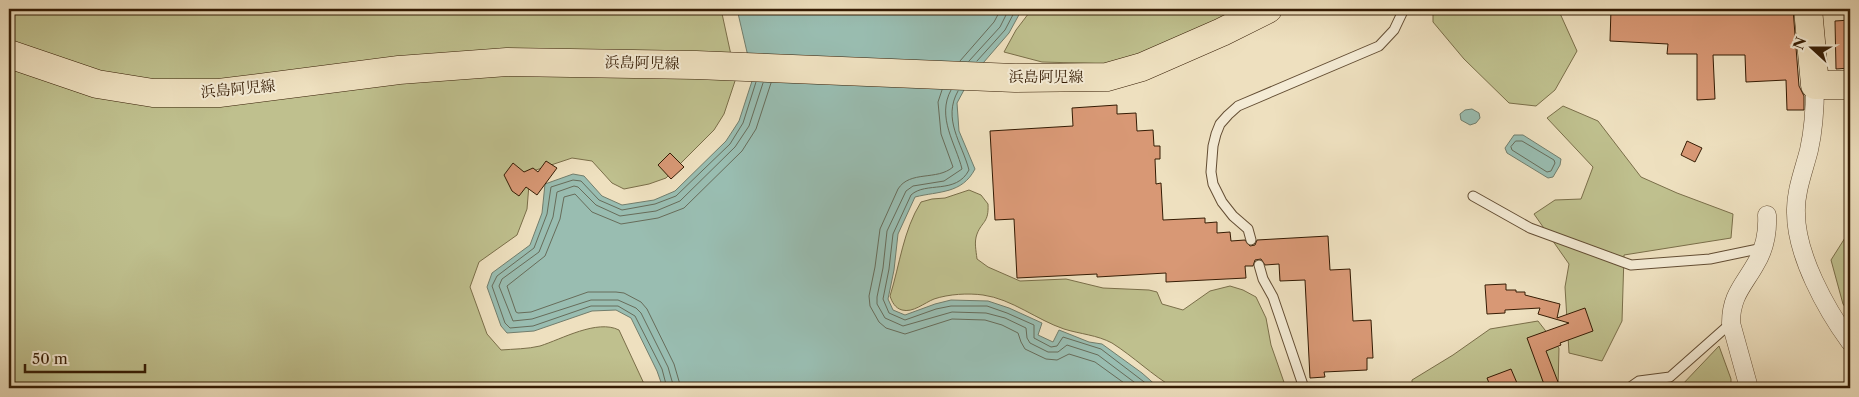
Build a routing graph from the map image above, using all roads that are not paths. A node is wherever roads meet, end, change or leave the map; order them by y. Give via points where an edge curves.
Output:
1 (1268, 9) edge
2 (1404, 9) edge
3 (1808, 9) edge
4 (1815, 9) edge
5 (9, 54) edge
6 (1815, 85) junction
7 (1850, 85) edge
8 (1473, 196) dead end
9 (1767, 215) dead end
10 (1251, 240) dead end
11 (1763, 248) junction
12 (1259, 265) dead end
13 (1731, 322) junction
14 (1850, 342) edge
15 (1304, 388) edge
16 (1629, 388) edge
17 (1749, 388) edge

1 - 5 main road, 浜島阿児線 via 1151,63 1106,77 1015,78 696,65 508,62 399,70 219,93 153,93 97,84
2 - 10 lane via 1394,30 1379,46 1238,106 1220,124 1213,146 1211,172 1214,184 1222,202 1248,229
3 - 4 street
3 - 6 main road
6 - 7 main road
6 - 14 street via 1813,126 1795,212 1802,247 1818,291
8 - 11 lane via 1530,228 1631,265 1710,259
9 - 11 street via 1768,232
11 - 13 street via 1736,294
12 - 15 lane
13 - 16 lane via 1670,377 1639,381
13 - 17 street

